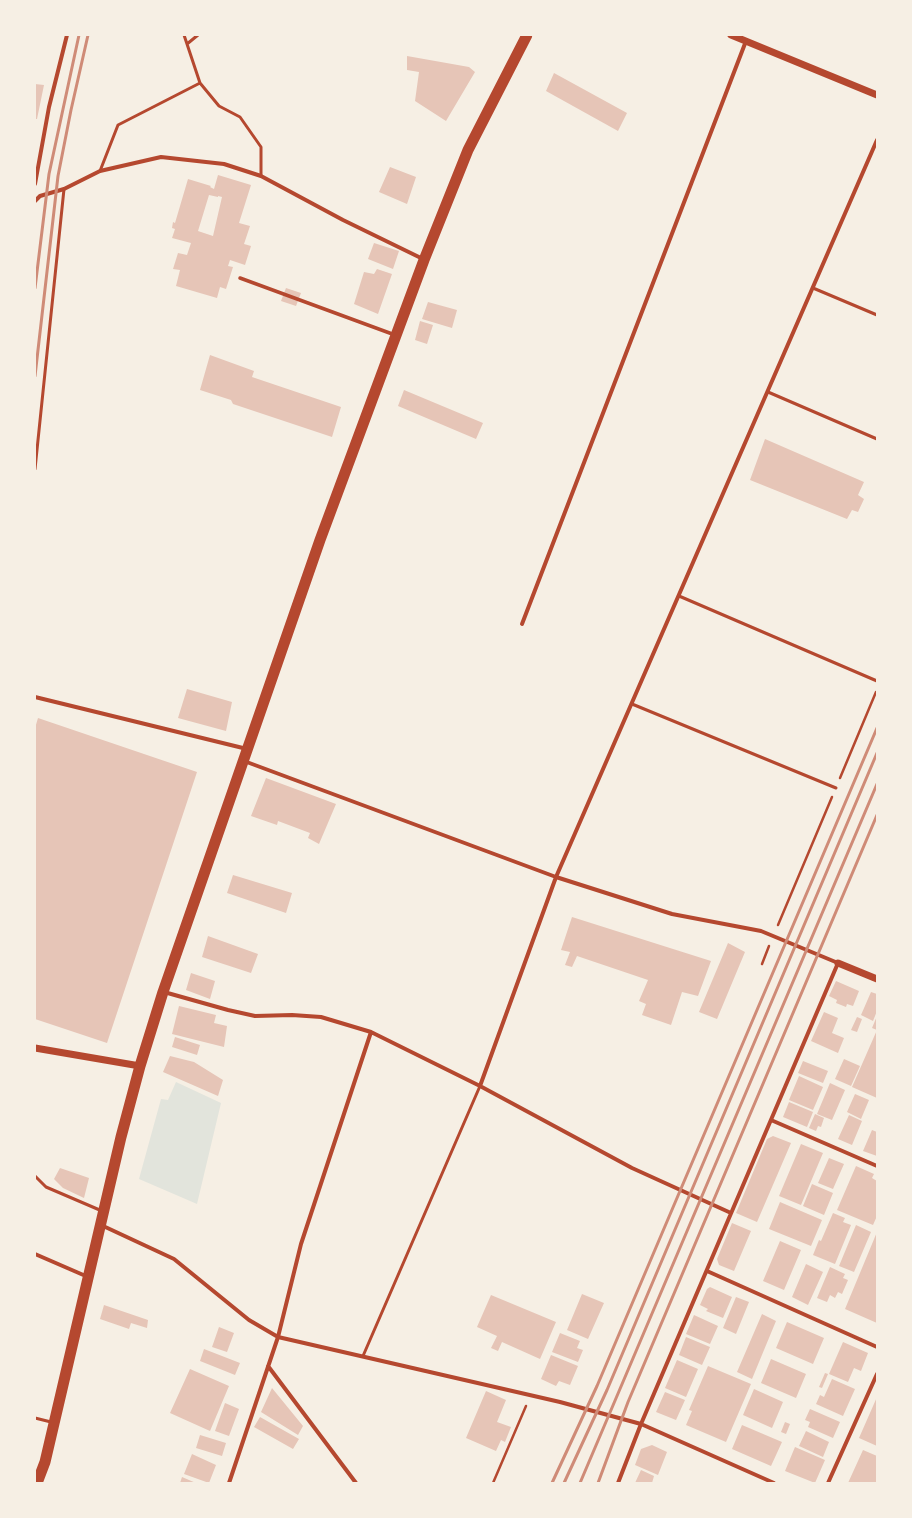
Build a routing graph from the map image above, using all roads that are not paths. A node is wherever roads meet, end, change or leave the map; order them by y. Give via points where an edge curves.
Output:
1 (67, 35) edge
2 (184, 35) edge
3 (198, 35) edge
4 (527, 35) edge
5 (735, 36) edge
6 (746, 41) junction
7 (187, 44) junction
8 (200, 83) junction
9 (877, 95) edge
10 (877, 140) edge
11 (100, 171) junction
12 (261, 176) junction
13 (35, 184) edge
14 (64, 189) junction
15 (35, 201) edge
16 (424, 260) junction
17 (240, 278) dead end
18 (813, 288) junction
19 (877, 315) edge
20 (396, 335) junction
21 (768, 392) junction
22 (877, 439) edge
23 (35, 469) edge
24 (679, 596) junction
25 (522, 624) dead end
26 (877, 680) edge
27 (35, 697) edge
28 (632, 704) junction
29 (247, 750) junction
30 (243, 761) junction
31 (836, 788) road end
32 (556, 877) junction
33 (838, 963) junction
34 (877, 979) edge
35 (163, 992) junction
36 (371, 1032) junction
37 (35, 1048) edge
38 (140, 1066) junction
39 (480, 1086) junction
40 (771, 1120) junction
41 (877, 1166) edge
42 (35, 1176) edge
43 (103, 1212) junction
44 (731, 1213) junction
45 (101, 1225) junction
46 (35, 1254) edge
47 (707, 1271) junction
48 (88, 1277) junction
49 (278, 1337) junction
50 (877, 1347) edge
51 (363, 1356) junction
52 (268, 1366) junction
53 (877, 1374) edge
54 (35, 1418) edge
55 (55, 1422) junction
56 (641, 1424) junction
57 (37, 1483) edge
58 (229, 1483) edge
59 (356, 1483) edge
60 (618, 1483) edge
61 (774, 1483) edge
62 (828, 1483) edge

1 - 13 street via 49,107
2 - 7 lane
3 - 7 lane
4 - 16 highway via 468,150
5 - 6 street
6 - 9 street
6 - 25 street
7 - 8 lane
8 - 11 lane via 118,125
8 - 12 lane via 219,106 240,117 261,147
10 - 18 street
11 - 12 street via 161,157 224,164
11 - 14 street
12 - 16 street
14 - 15 street via 40,196
14 - 23 lane
16 - 20 highway
17 - 20 street
18 - 19 lane
18 - 21 street
20 - 29 highway via 320,540
21 - 22 lane
21 - 24 street
24 - 26 lane
24 - 28 street
27 - 29 street
28 - 31 lane
28 - 32 street
29 - 30 highway
30 - 32 street
30 - 35 highway
32 - 33 street via 672,914 761,931
32 - 39 street
33 - 34 street
33 - 40 street
35 - 36 street via 255,1016 322,1017
35 - 38 highway
36 - 39 street
36 - 49 street via 301,1244
37 - 38 street
38 - 43 highway
39 - 44 street via 632,1168
39 - 51 lane
40 - 41 street
40 - 44 street
42 - 43 lane via 46,1187
43 - 45 highway
44 - 47 street
45 - 48 highway
45 - 49 street via 174,1259 249,1320
46 - 48 street
47 - 50 street
47 - 56 street
48 - 55 highway
49 - 51 street
49 - 52 street
51 - 56 street via 560,1402
52 - 58 street
52 - 59 street
53 - 62 street
54 - 55 lane
55 - 57 highway
56 - 60 street
56 - 61 street

